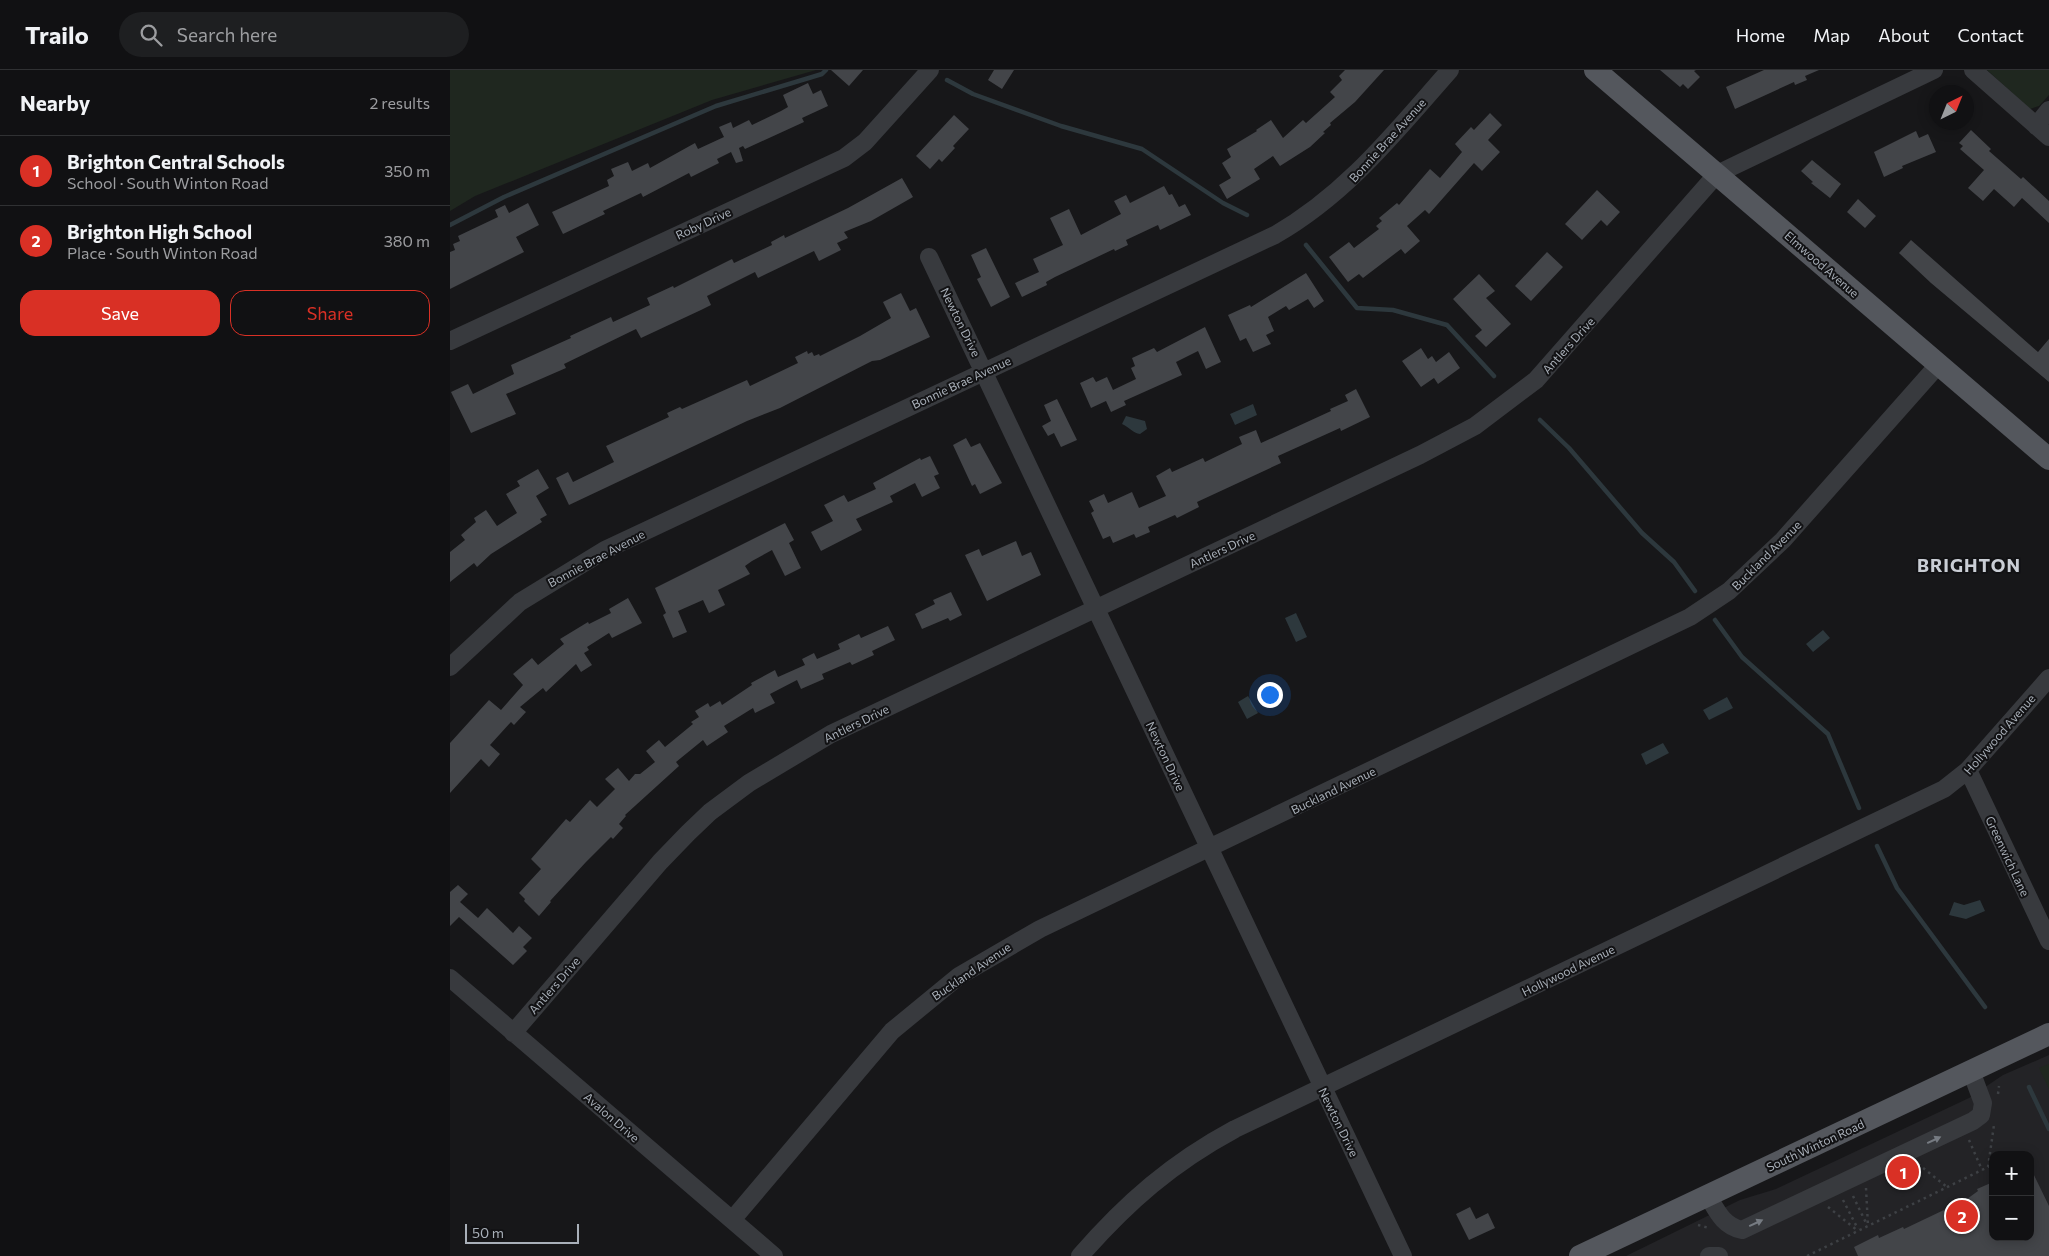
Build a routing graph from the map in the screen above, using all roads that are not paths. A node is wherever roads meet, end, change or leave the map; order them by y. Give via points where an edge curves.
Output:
1 (930, 70) edge
2 (1450, 70) edge
3 (1595, 70) edge
4 (1934, 70) edge
5 (1972, 70) edge
6 (2049, 110) edge
7 (2036, 126) junction
8 (2049, 137) edge
9 (1717, 174) junction
10 (929, 257) dead end
11 (450, 341) edge
12 (1939, 364) junction
13 (985, 371) junction
14 (2049, 459) edge
15 (1096, 609) junction
16 (450, 667) edge
17 (2049, 678) edge
18 (1968, 770) junction
19 (1210, 849) junction
20 (2049, 941) edge
21 (450, 978) edge
22 (514, 1033) junction
23 (2049, 1034) edge
24 (1971, 1071) junction
25 (1322, 1088) junction
26 (1708, 1196) junction
27 (732, 1220) junction
28 (774, 1256) edge
29 (1080, 1256) edge
30 (1403, 1256) edge
31 (1580, 1256) edge
32 (1709, 1256) edge
33 (1718, 1256) edge

1 - 11 street, Roby Drive via 865,142 844,158
2 - 13 street, Bonnie Brae Avenue via 1366,166 1298,222
3 - 9 main road, Elmwood Avenue
4 - 9 street, Antlers Drive
5 - 7 street
6 - 7 street
7 - 8 street
9 - 12 main road, Elmwood Avenue
9 - 15 street, Antlers Drive via 1536,380 1475,426
10 - 13 street, Newton Drive
12 - 14 main road, Elmwood Avenue
12 - 19 street, Buckland Avenue via 1783,540 1748,575 1690,617
13 - 15 street, Newton Drive
13 - 16 street, Bonnie Brae Avenue via 585,560 520,602
15 - 19 street, Newton Drive
15 - 22 street, Antlers Drive via 831,734 728,798 660,862
17 - 18 street, Hollywood Avenue
18 - 20 street, Greenwich Lane
18 - 25 street, Hollywood Avenue via 1944,789
19 - 25 street, Newton Drive
19 - 27 street, Buckland Avenue via 1025,937 959,976 934,995 892,1031
21 - 22 street, Avalon Drive
22 - 27 street, Avalon Drive
23 - 24 main road, South Winton Road
24 - 26 main road, South Winton Road
26 -> 24 street via 1722,1219 1732,1228 1742,1230 1964,1126 1981,1115 1983,1102
25 - 29 street, Hollywood Avenue via 1235,1129 1184,1159 1124,1208
25 - 30 street, Newton Drive
26 - 31 main road, South Winton Road
27 - 28 street, Avalon Drive
32 - 33 street

